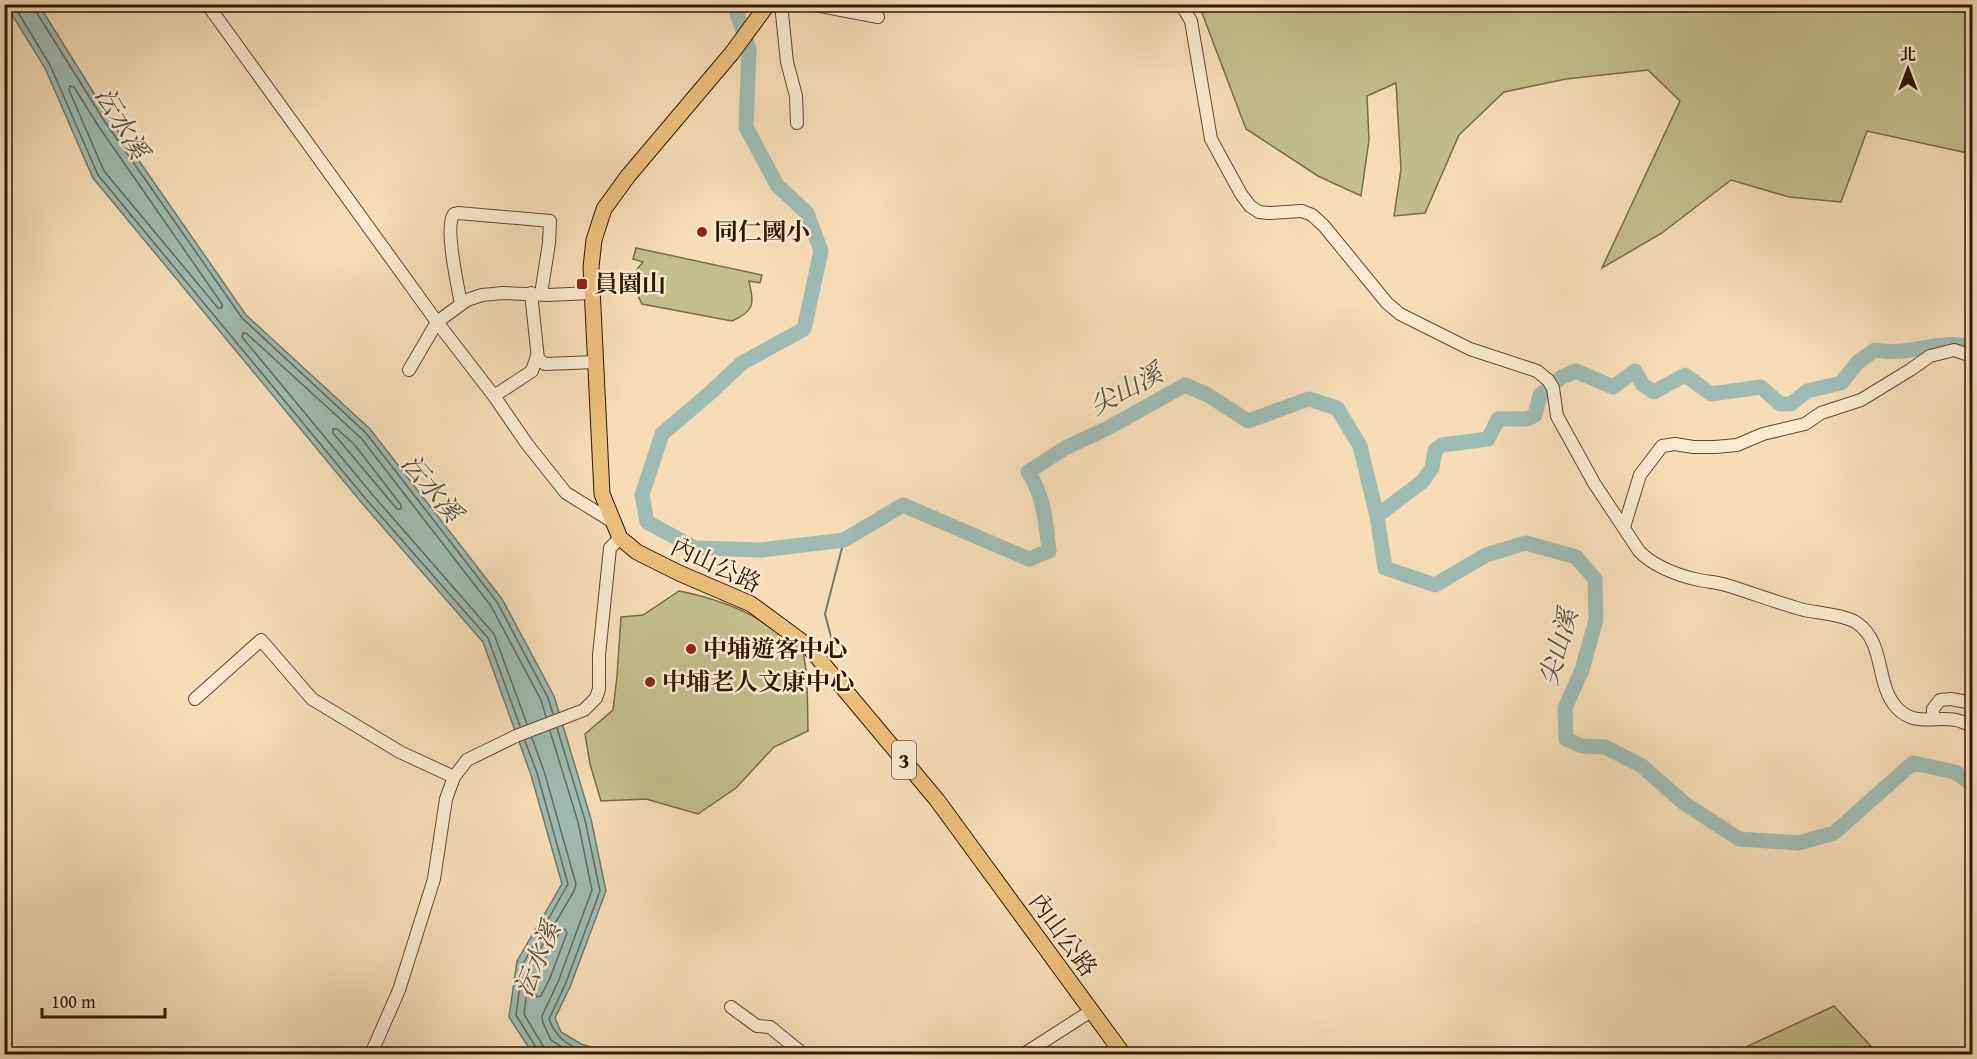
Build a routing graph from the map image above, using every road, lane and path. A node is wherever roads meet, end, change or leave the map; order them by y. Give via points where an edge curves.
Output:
1 (207, 4) edge
2 (781, 4) edge
3 (810, 4) edge
4 (1181, 4) edge
5 (764, 11) edge
6 (878, 17) dead end
7 (797, 123) dead end
8 (536, 293) junction
9 (591, 293) junction
10 (461, 304) junction
11 (436, 322) junction
12 (537, 356) junction
13 (1972, 356) edge
14 (595, 362) junction
15 (409, 370) dead end
16 (494, 396) junction
17 (613, 522) junction
18 (1624, 527) junction
19 (620, 538) junction
20 (195, 699) dead end
21 (1972, 703) edge
22 (1933, 718) junction
23 (1972, 727) edge
24 (454, 777) junction
25 (731, 1007) dead end
26 (1091, 1011) junction
27 (371, 1054) edge
28 (803, 1054) edge
29 (1024, 1054) edge
30 (1123, 1054) edge

1 - 11 street
2 - 7 street
3 - 6 street
4 - 18 street via 1191,21 1211,139 1250,206 1259,212 1312,215 1400,314 1470,349 1537,371 1551,384 1557,416
5 - 9 main road via 604,208 594,240
8 - 9 street
8 - 10 street via 482,295
8 - 10 street via 549,243 550,221 458,213 450,222
8 - 12 street
9 - 14 main road
10 - 11 street
11 - 15 street
11 - 16 street
12 - 14 street via 545,364
12 - 16 street via 532,371
13 - 18 street via 1954,350 1930,356 1861,400 1821,413 1805,424 1737,445 1662,446 1640,475
14 - 17 main road via 602,494
16 - 17 street via 566,493
17 - 19 main road
18 - 22 street via 1646,558 1685,577 1723,584 1857,623 1870,636 1889,698 1906,715 1917,720
19 - 24 street via 610,548 596,698 584,710 467,760
19 - 26 main road, 內山公路 / 3 via 637,552 751,604 808,646 937,800
20 - 24 street via 261,640 312,699 400,752
21 - 22 street via 1940,700 1933,709
22 - 23 street via 1963,721
24 - 27 street via 446,799 434,879 399,990
25 - 28 street via 757,1026 770,1026
26 - 29 street
26 - 30 main road, 內山公路 / 3

